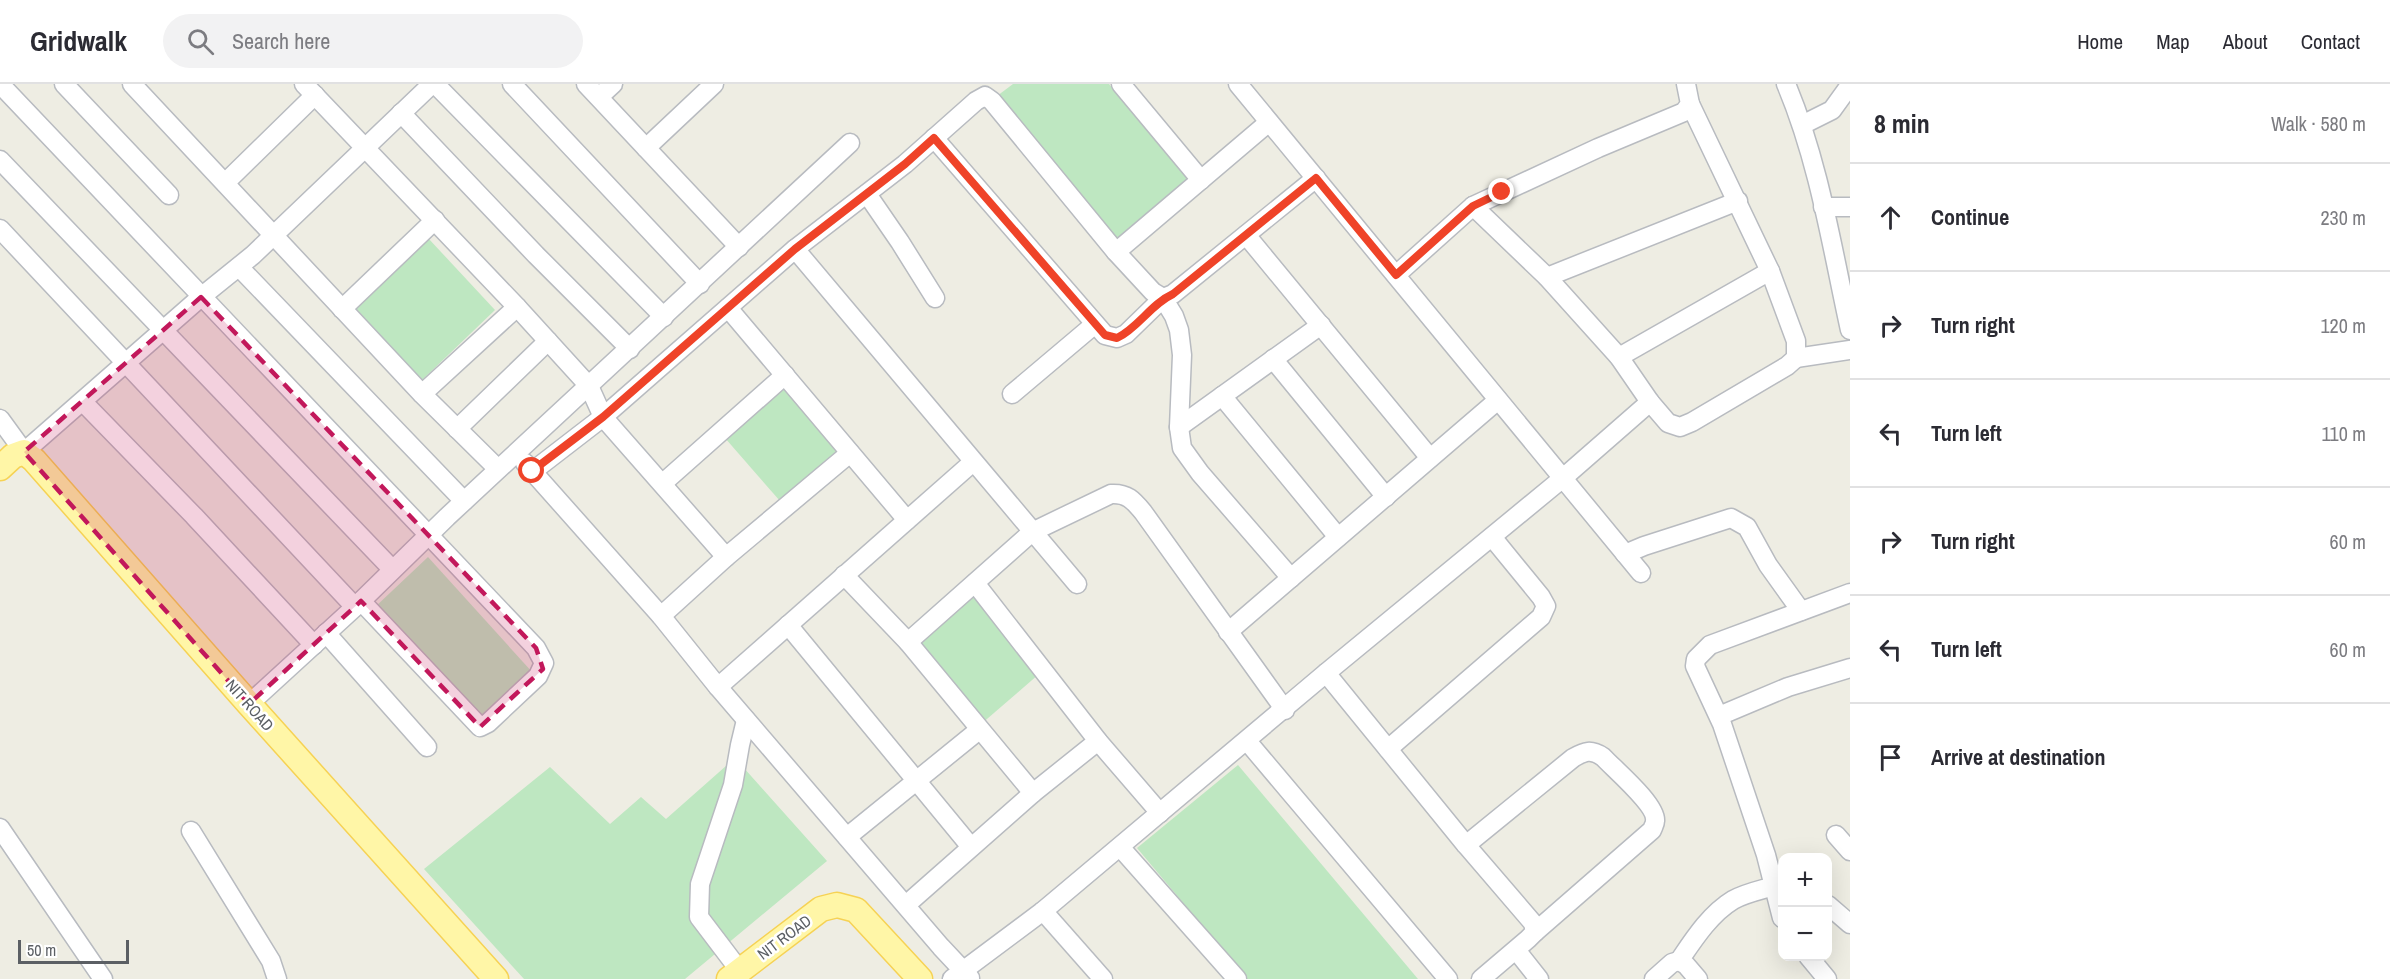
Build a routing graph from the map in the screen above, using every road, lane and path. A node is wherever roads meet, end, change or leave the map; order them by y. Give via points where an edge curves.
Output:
1 (0, 84) edge
2 (64, 84) edge
3 (132, 84) edge
4 (433, 84) edge
5 (512, 84) edge
6 (613, 84) edge
7 (714, 84) edge
8 (1121, 84) edge
9 (1238, 84) edge
10 (1686, 84) edge
11 (1786, 84) edge
12 (1850, 85) edge
13 (309, 89) edge
14 (991, 90) edge
15 (592, 91) edge
16 (1690, 104) junction
17 (401, 113) junction
18 (1269, 122) junction
19 (1802, 125) junction
20 (934, 138) junction
21 (850, 143) dead end
22 (365, 147) junction
23 (646, 148) junction
24 (0, 160) edge
25 (1316, 178) junction
26 (1201, 180) junction
27 (225, 183) junction
28 (871, 191) junction
29 (170, 195) dead end
30 (1738, 201) junction
31 (1473, 206) junction
32 (1823, 207) junction
33 (1850, 207) edge
34 (435, 220) junction
35 (0, 229) edge
36 (274, 235) junction
37 (1246, 235) junction
38 (739, 247) junction
39 (795, 249) junction
40 (1116, 252) junction
41 (1842, 257) edge
42 (239, 267) junction
43 (1770, 270) junction
44 (1396, 275) junction
45 (1547, 278) junction
46 (700, 284) junction
47 (201, 297) junction
48 (935, 298) dead end
49 (1163, 298) junction
50 (517, 307) junction
51 (728, 308) junction
52 (342, 309) junction
53 (664, 317) junction
54 (1095, 324) junction
55 (1321, 325) junction
56 (1850, 330) edge
57 (162, 331) junction
58 (548, 341) junction
59 (630, 349) junction
60 (1850, 350) edge
61 (1619, 357) junction
62 (1796, 358) junction
63 (1273, 359) junction
64 (126, 364) junction
65 (785, 375) junction
66 (589, 386) junction
67 (422, 393) junction
68 (1012, 394) dead end
69 (1222, 396) junction
70 (1498, 400) junction
71 (83, 402) junction
72 (1650, 402) junction
73 (603, 417) junction
74 (0, 419) edge
75 (1179, 427) junction
76 (457, 429) junction
77 (24, 452) junction
78 (516, 452) junction
79 (850, 453) junction
80 (1430, 458) junction
81 (973, 462) junction
82 (0, 468) edge
83 (498, 469) junction
84 (532, 471) junction
85 (1563, 478) junction
86 (663, 483) junction
87 (1386, 496) junction
88 (464, 501) junction
89 (907, 520) junction
90 (1032, 532) junction
91 (429, 534) junction
92 (1338, 537) junction
93 (1492, 537) junction
94 (1625, 554) junction
95 (726, 557) junction
96 (392, 570) junction
97 (1641, 573) dead end
98 (844, 575) junction
99 (1291, 578) junction
100 (975, 583) junction
101 (1077, 584) dead end
102 (1850, 593) edge
103 (358, 604) junction
104 (1801, 611) junction
105 (661, 616) junction
106 (788, 625) junction
107 (1228, 632) junction
108 (320, 639) junction
109 (908, 642) junction
110 (1850, 668) edge
111 (1326, 673) junction
112 (718, 687) junction
113 (249, 704) junction
114 (1285, 710) junction
115 (1719, 716) junction
116 (747, 720) junction
117 (979, 730) junction
118 (1098, 741) junction
119 (1247, 741) junction
120 (427, 747) dead end
121 (1388, 749) junction
122 (917, 780) junction
123 (1033, 793) junction
124 (1160, 813) junction
125 (0, 828) edge
126 (191, 831) dead end
127 (1836, 835) dead end
128 (848, 837) junction
129 (1466, 845) junction
130 (971, 847) junction
131 (1120, 847) junction
132 (1850, 851) edge
133 (1774, 886) junction
134 (906, 905) junction
135 (1780, 907) edge
136 (1829, 907) edge
137 (1043, 911) junction
138 (1850, 924) edge
139 (1535, 932) junction
140 (1516, 950) junction
141 (1679, 961) junction
142 (1811, 961) edge
143 (734, 975) edge
144 (962, 976) edge
145 (103, 979) edge
146 (277, 979) edge
147 (496, 979) edge
148 (920, 979) edge
149 (1103, 979) edge
150 (1237, 979) edge
151 (1448, 979) edge
152 (1481, 979) edge
153 (1539, 979) edge
154 (1654, 979) edge
155 (1698, 979) edge
156 (1827, 979) edge

1 - 47 street
2 - 29 street
3 - 27 street
4 - 17 street
4 - 53 street
5 - 46 street
6 - 15 street
7 - 23 street
8 - 26 street
9 - 18 street
10 - 16 street
11 - 19 street
12 - 19 street via 1832,110
13 - 22 street
13 - 27 street
14 - 20 street
14 - 40 street via 992,100
15 - 23 street
16 - 30 street
16 - 31 street via 1669,120
17 - 22 street
17 - 59 street
18 - 25 street
18 - 26 street
19 - 32 street
20 - 28 street
20 - 54 street
21 - 38 street
22 - 34 street
22 - 36 street
23 - 38 street
24 - 57 street
25 - 37 street
25 - 44 street
26 - 40 street
27 - 36 street
28 - 39 street
28 - 48 street
30 - 43 street
30 - 45 street
31 - 44 street
31 - 45 street
32 - 33 street
32 - 41 street
34 - 50 street
34 - 52 street
35 - 64 street
36 - 42 street
36 - 52 street
37 - 49 street
37 - 55 street
38 - 46 street
39 - 51 street
39 - 81 street
40 - 49 street via 1152,292
41 - 56 street
42 - 47 street
42 - 88 street
43 - 61 street
43 - 62 street via 1796,341
44 - 70 street
45 - 61 street
46 - 53 street
47 - 57 street
47 - 91 street
49 - 54 street via 1117,338 1105,335
49 - 75 street via 1179,330
50 - 58 street
50 - 67 street
51 - 65 street
51 - 73 street
52 - 67 street
53 - 59 street
54 - 68 street
55 - 63 street
55 - 80 street
57 - 64 street
57 - 96 street
58 - 66 street
58 - 76 street
59 - 66 street
60 - 62 street
61 - 72 street
62 - 72 street via 1680,427 1668,423
63 - 69 street
63 - 87 street
64 - 71 street
64 - 103 street
65 - 79 street
65 - 86 street
66 - 73 street
66 - 78 street
67 - 76 street
69 - 75 street
69 - 92 street
70 - 80 street
70 - 85 street
71 - 77 street
71 - 108 street
72 - 85 street
73 - 84 street
73 - 86 street
74 - 77 street
75 - 99 street via 1188,458
76 - 83 street
77 - 82 main road
77 - 113 main road, NIT ROAD
78 - 83 street
78 - 84 street
79 - 89 street
79 - 95 street
80 - 87 street
81 - 89 street
81 - 90 street
83 - 88 street
84 - 105 street
85 - 93 street
85 - 94 street
86 - 95 street
87 - 92 street
88 - 91 street
89 - 98 street
90 - 100 street
90 - 101 street
90 - 107 street via 1111,494 1122,493 1143,512
91 - 96 street
91 - 103 street via 536,648 544,663 538,676 480,726
92 - 99 street
93 - 111 street
93 - 121 street via 1541,597 1546,606 1541,617
94 - 97 street
94 - 104 street via 1731,518 1747,527
95 - 105 street
96 - 103 street
98 - 106 street
98 - 109 street
99 - 107 street
100 - 109 street
100 - 118 street
102 - 104 street
103 - 108 street
104 - 115 street via 1710,645 1696,659 1696,672
105 - 112 street
106 - 112 street
106 - 122 street
107 - 114 street
108 - 113 street
108 - 120 street
109 - 117 street
110 - 115 street via 1788,687
111 - 114 street
111 - 121 street
112 - 116 street
113 - 147 main road, NIT ROAD
114 - 119 street
115 - 133 street
116 - 128 street
116 - 143 street via 733,785 700,884 699,917
117 - 122 street
117 - 123 street
118 - 123 street
118 - 124 street
119 - 124 street
119 - 151 street
121 - 129 street
122 - 128 street
122 - 130 street
123 - 130 street
124 - 131 street
125 - 145 street
126 - 146 street via 271,961
127 - 132 street
128 - 134 street
129 - 139 street via 1533,923
129 - 139 street via 1587,750 1603,757 1646,801 1655,820 1652,830
130 - 134 street
131 - 137 street
131 - 150 street
133 - 135 street
133 - 141 street via 1725,906
134 - 144 street
136 - 138 street
137 - 144 street
137 - 149 street
139 - 140 street
140 - 152 street
140 - 153 street
141 - 154 street
141 - 155 street
142 - 156 street
143 - 148 main road, NIT ROAD via 821,909 837,905 856,910

